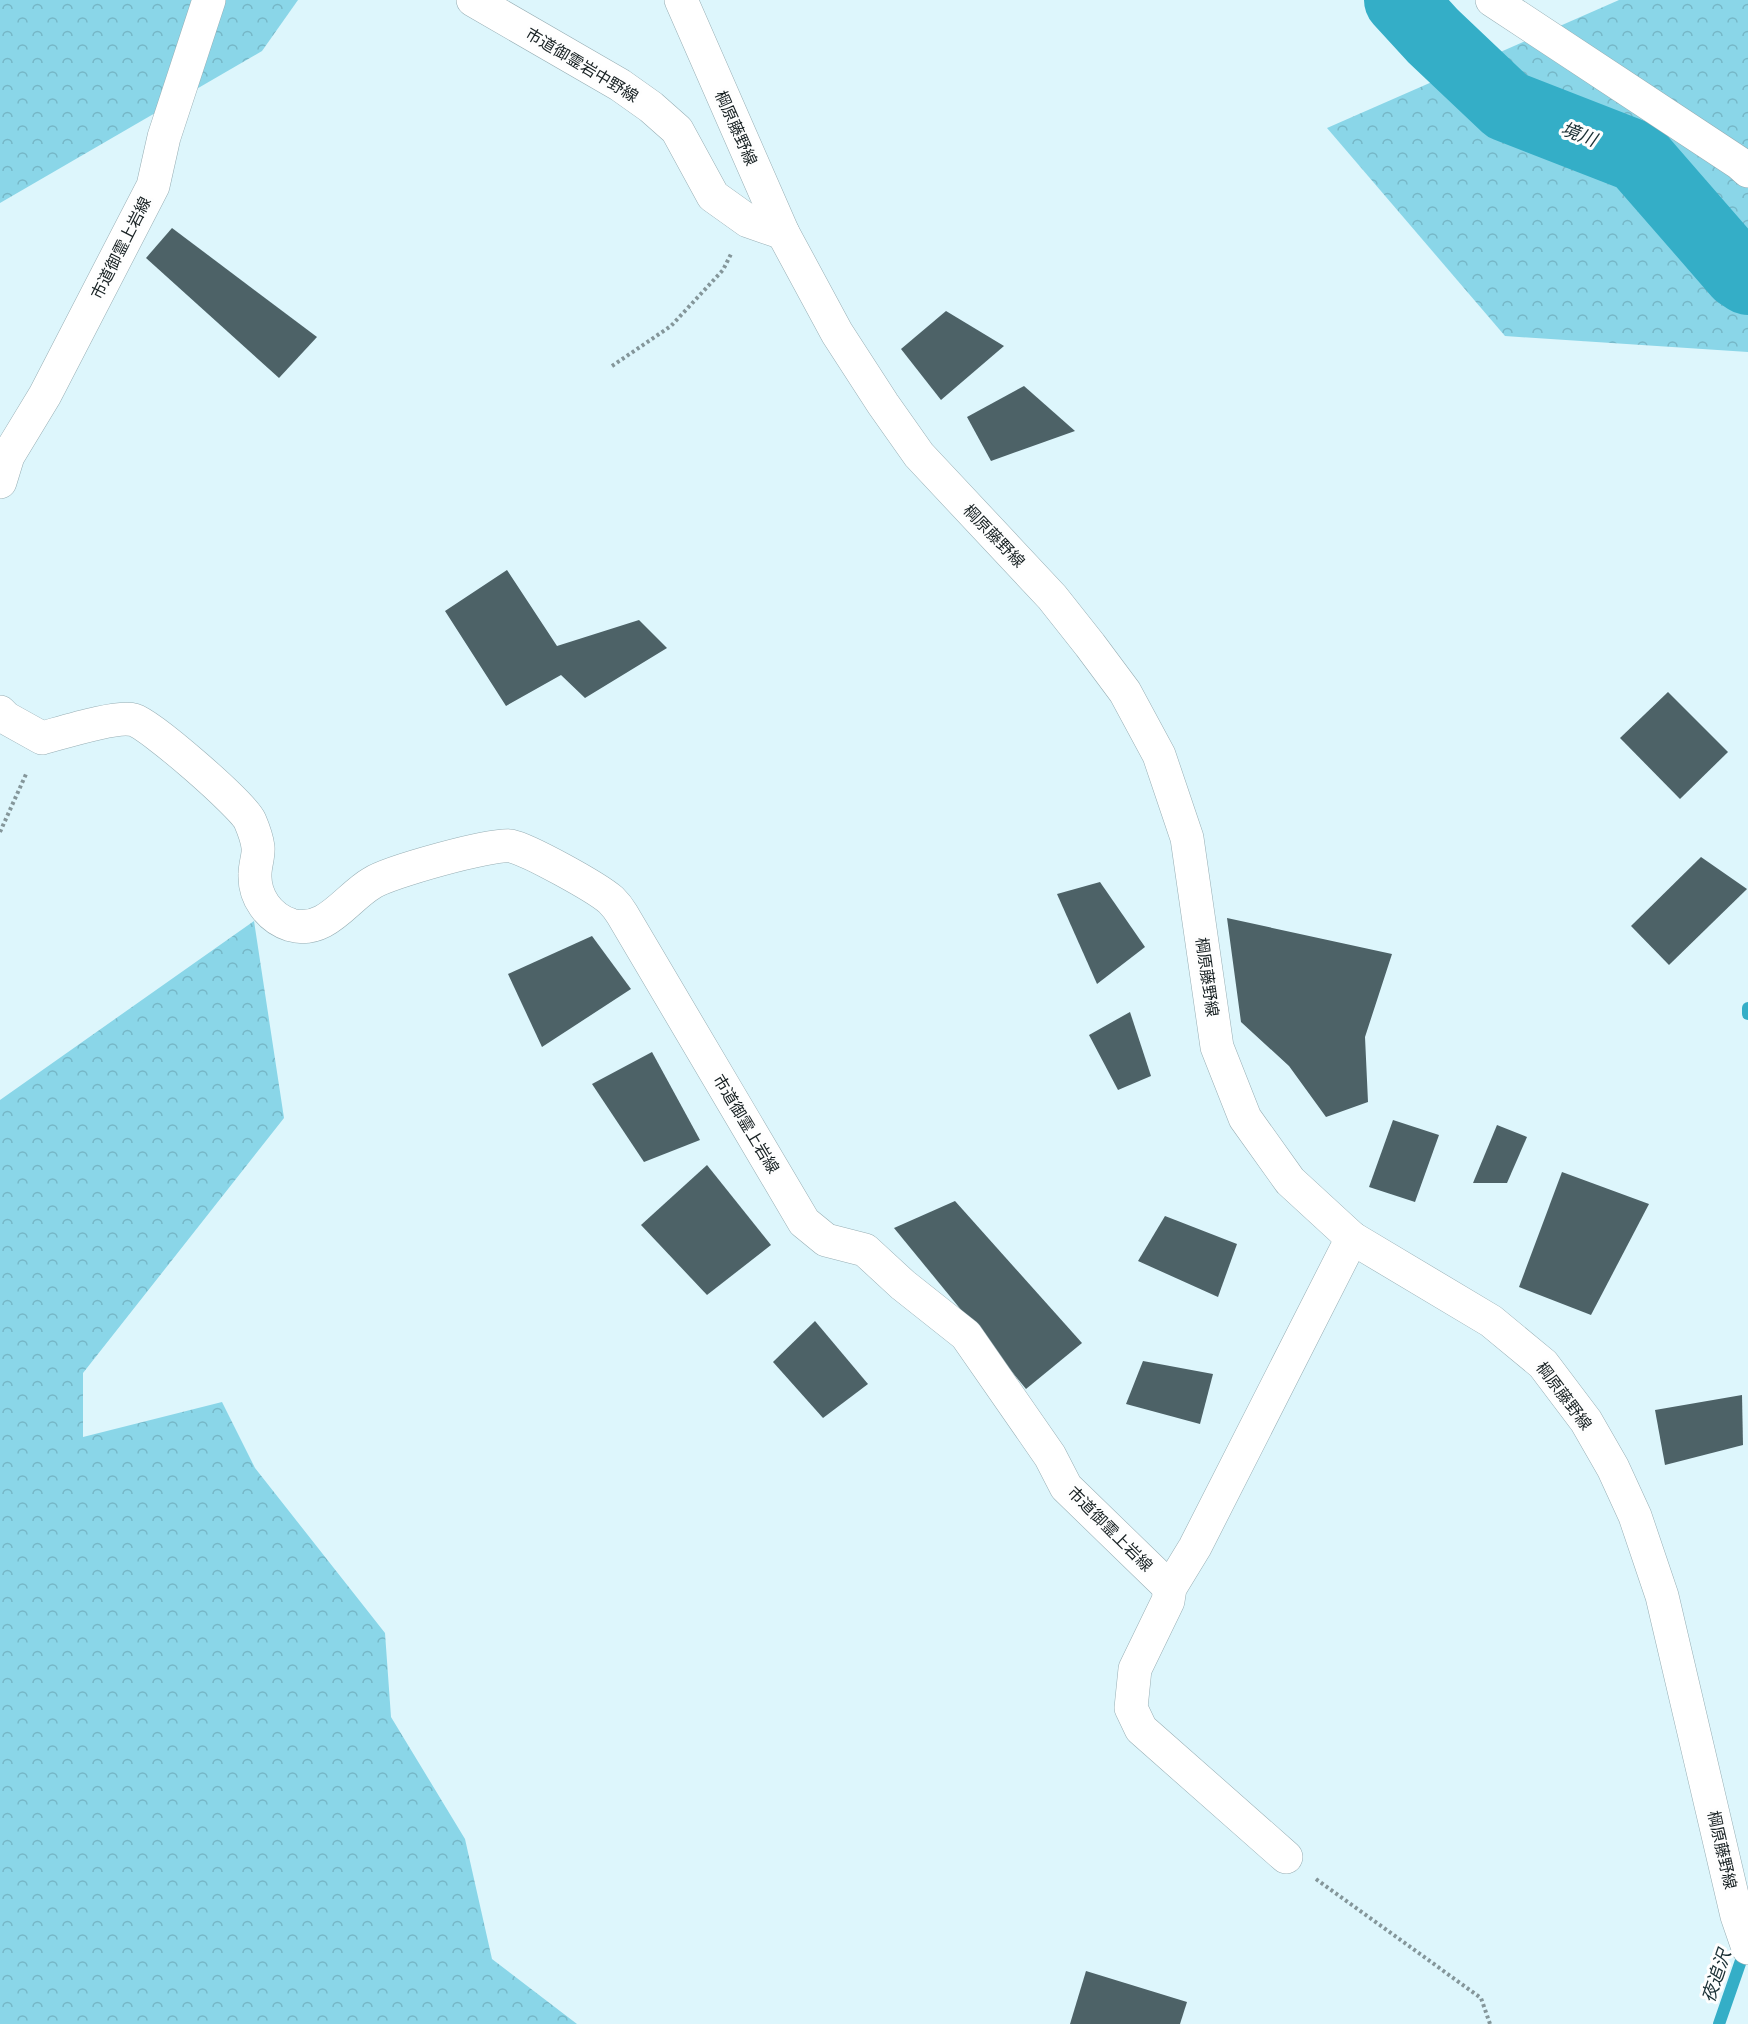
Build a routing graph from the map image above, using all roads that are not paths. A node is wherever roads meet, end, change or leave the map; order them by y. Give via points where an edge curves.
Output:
1 (209, 0) edge
2 (473, 0) edge
3 (681, 0) edge
4 (1492, 0) edge
5 (1748, 171) edge
6 (783, 233) junction
7 (0, 482) edge
8 (0, 712) edge
9 (1352, 1238) junction
10 (1170, 1588) junction
11 (1286, 1857) road end
12 (1748, 1948) edge

1 - 7 street, 市道御霊上岩線 via 164,137 153,186 45,395 8,456
2 - 6 street, 市道御霊岩中野線 via 651,107 677,130 713,196 748,221
3 - 6 street, 棡原藤野線
4 - 5 street
6 - 9 street, 棡原藤野線 via 837,333 919,455 1052,597 1125,693 1159,755 1187,838 1217,1047 1245,1118 1290,1181
8 - 10 street, 市道御霊上岩線 via 42,738 92,725 135,720 170,744 249,818 258,846 254,876 260,899 272,915 292,925 309,927 330,918 372,882 477,850 510,846 530,853 611,900 804,1222 826,1240 865,1250 966,1335 1050,1456 1066,1487
9 - 10 street via 1195,1547
9 - 12 street, 棡原藤野線 via 1491,1321 1543,1364 1586,1421 1613,1468 1635,1516 1662,1596 1737,1916
10 - 11 street via 1168,1601 1135,1669 1131,1708 1141,1729

